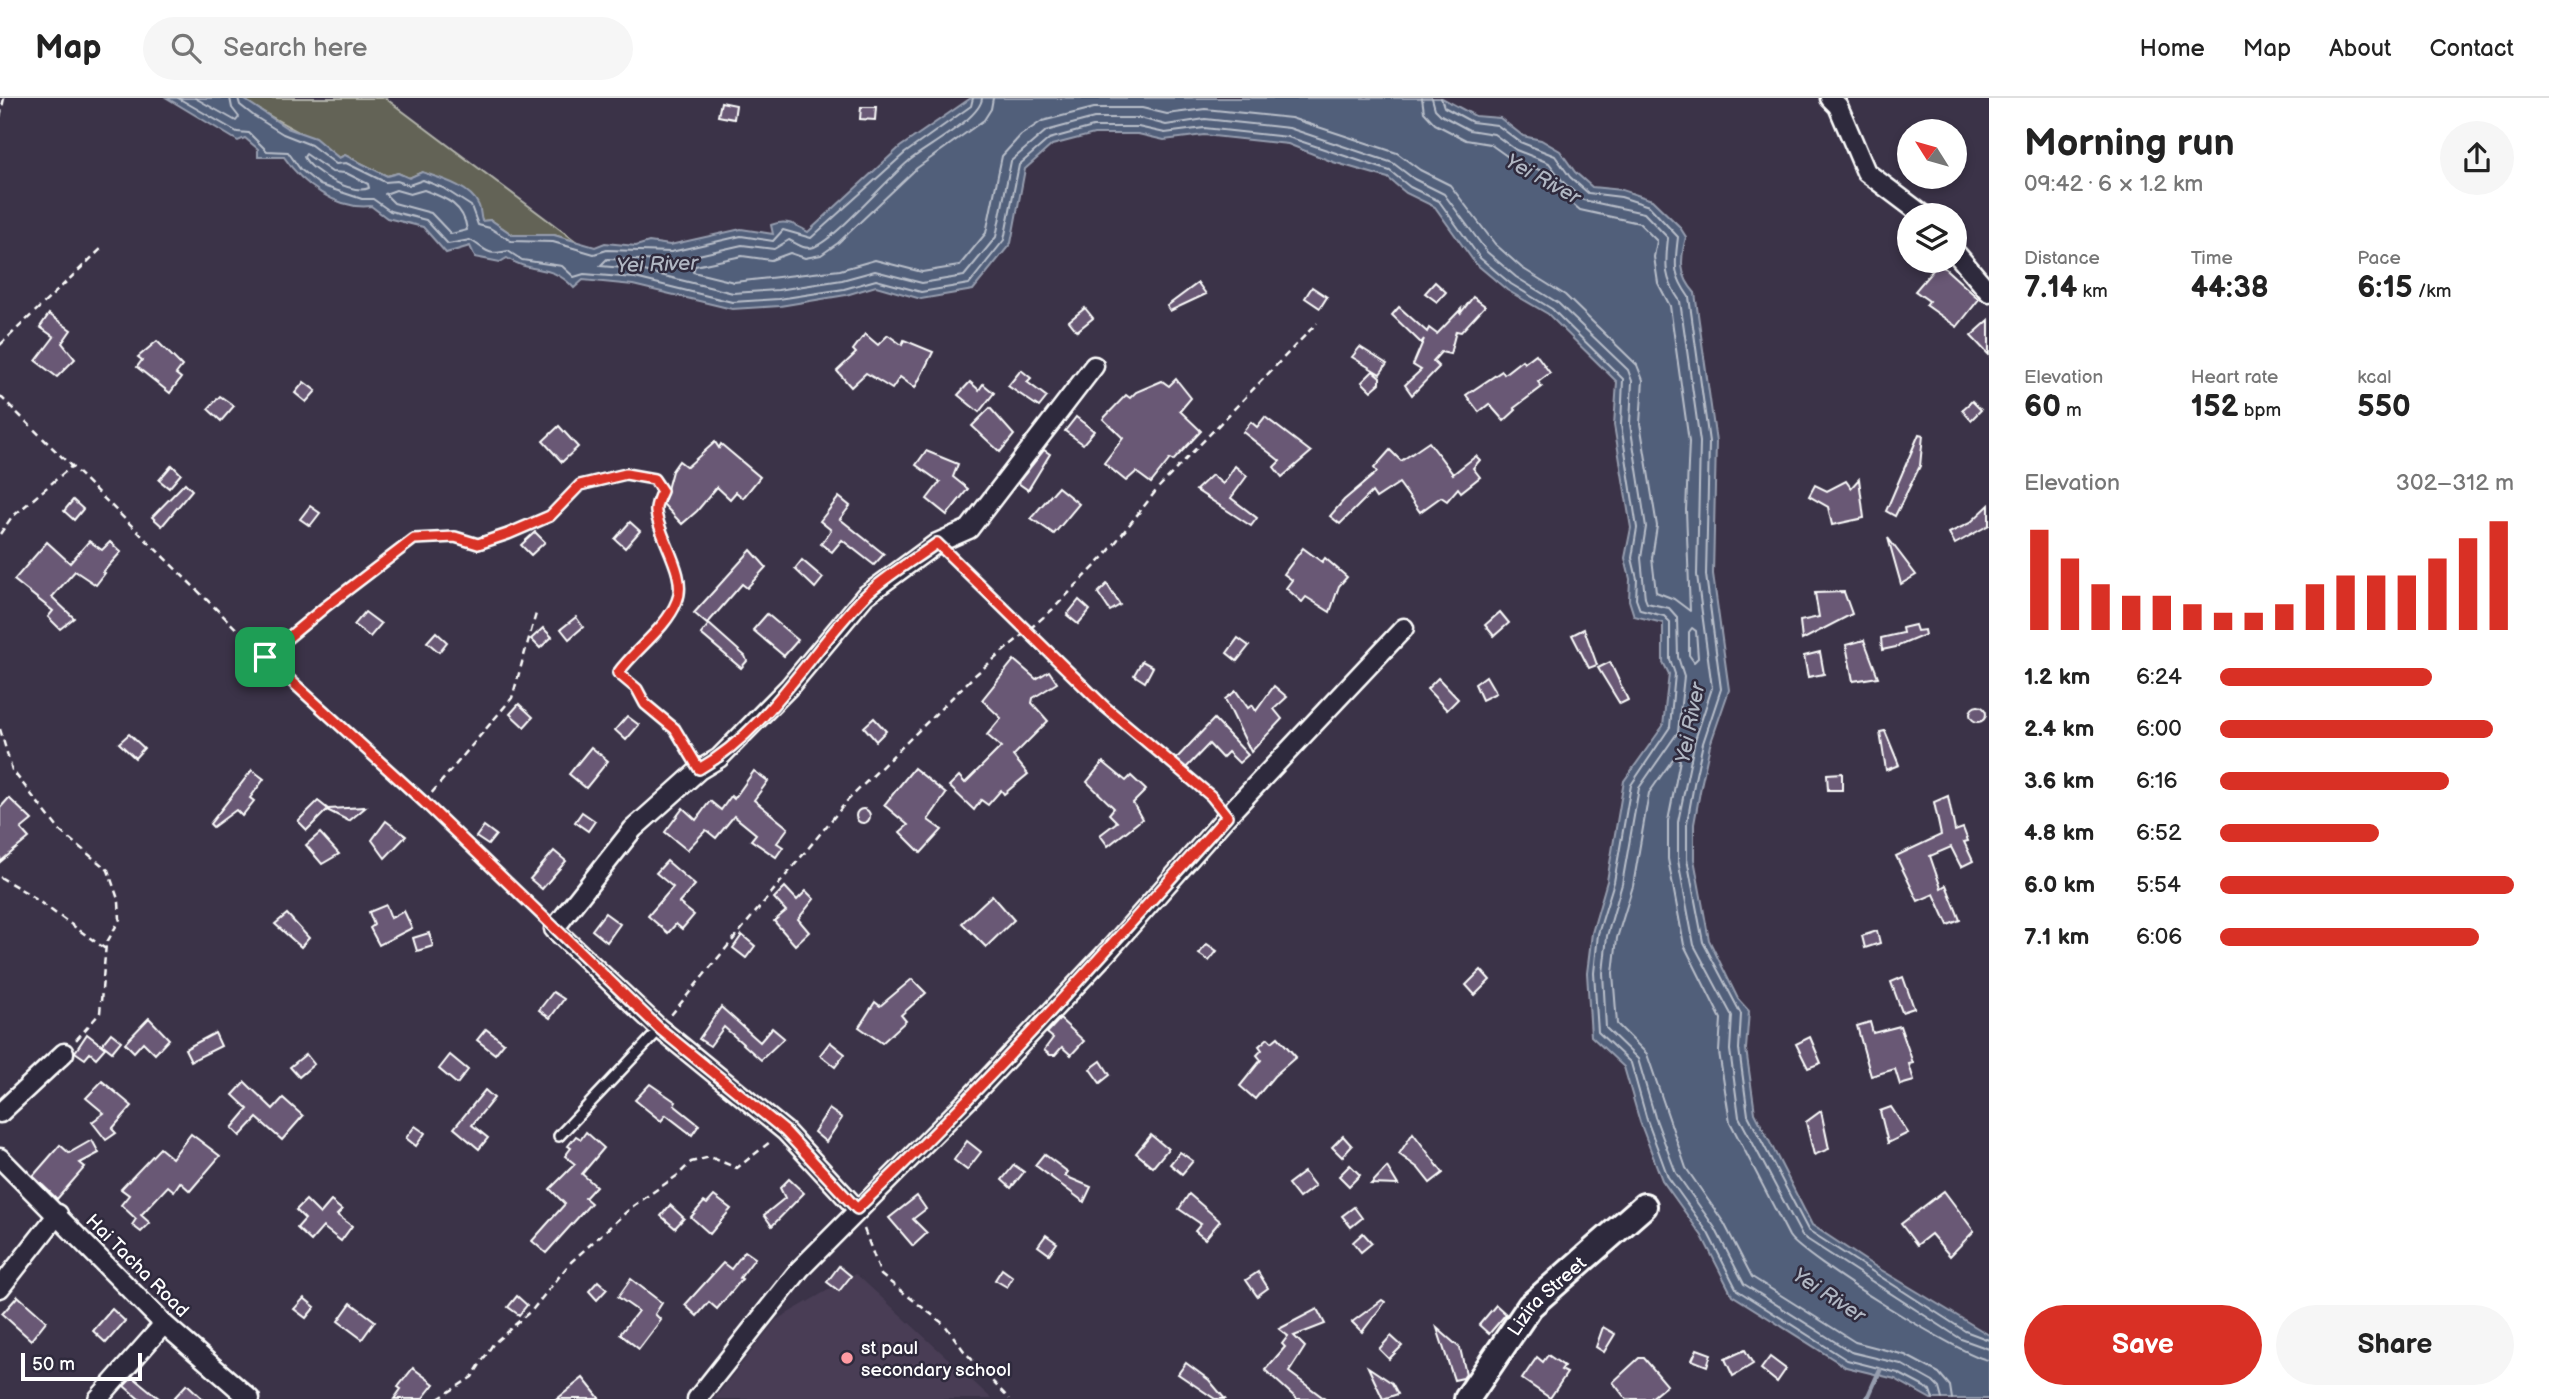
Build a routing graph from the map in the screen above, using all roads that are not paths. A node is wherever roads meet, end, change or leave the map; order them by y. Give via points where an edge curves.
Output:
1 (1830, 98) edge
2 (1907, 203) edge
3 (1967, 266) edge
4 (1989, 292) edge
5 (1094, 366) dead end
6 (1404, 628) dead end
7 (660, 1029) junction
8 (64, 1053) road end
9 (0, 1113) edge
10 (559, 1136) dead end
11 (0, 1158) edge
12 (1644, 1206) dead end
13 (857, 1209) junction
14 (58, 1214) junction
15 (0, 1288) edge
16 (164, 1324) junction
17 (99, 1399) edge
18 (250, 1399) edge
19 (697, 1399) edge
20 (1467, 1399) edge

1 - 2 street via 1838,106 1866,172
3 - 4 street
5 - 7 street via 969,529 937,543 865,596 789,687 719,758 699,769 633,829 554,929
6 - 13 street via 987,1080
7 - 10 lane
7 - 13 street via 785,1131
8 - 9 street
11 - 14 street, Hai Tacha Road
12 - 20 street, Lizira Street via 1530,1306
13 - 19 street via 800,1269
14 - 15 street
14 - 16 street, Hai Tacha Road
16 - 17 street
16 - 18 street, Hai Tacha Road

